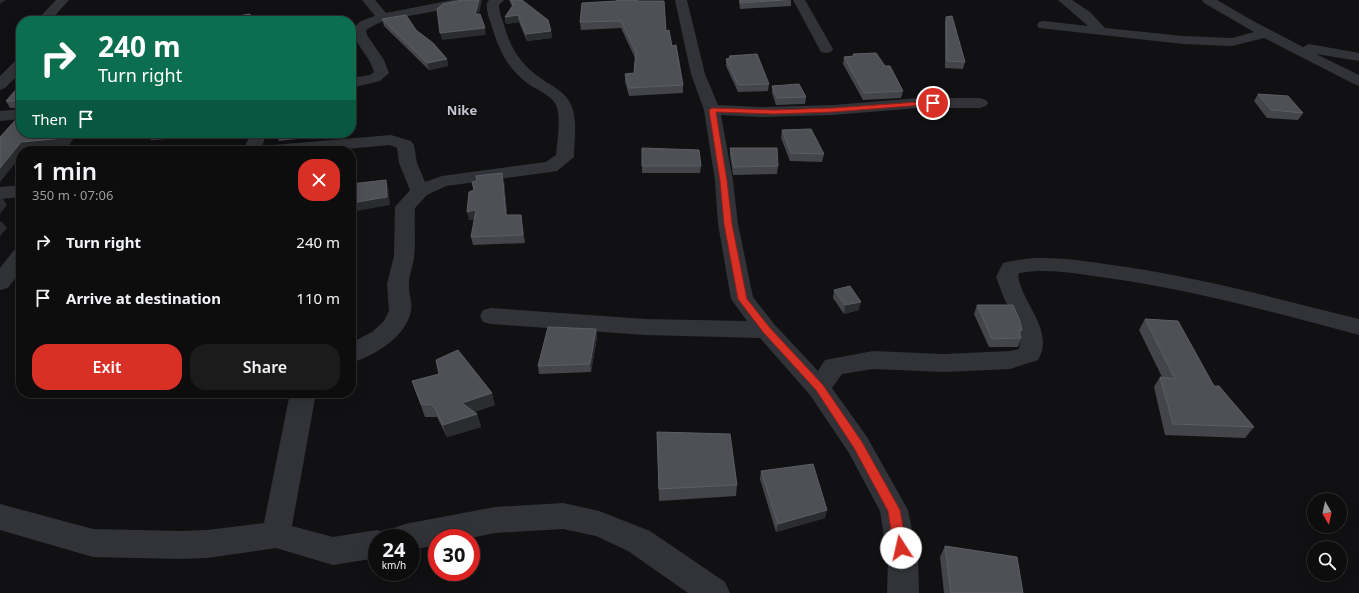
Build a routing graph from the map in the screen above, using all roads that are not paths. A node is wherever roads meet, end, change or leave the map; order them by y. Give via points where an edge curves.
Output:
1 (62, 0) edge
2 (368, 0) edge
3 (467, 0) edge
4 (498, 0) edge
5 (681, 0) edge
6 (799, 0) edge
7 (1064, 0) edge
8 (1208, 0) edge
9 (48, 16) edge
10 (384, 18) junction
11 (1044, 25) dead end
12 (1102, 32) junction
13 (1266, 33) junction
14 (1289, 44) junction
15 (826, 49) dead end
16 (1359, 57) edge
17 (16, 68) edge
18 (1359, 81) edge
19 (356, 82) edge
20 (0, 85) edge
21 (980, 103) dead end
22 (712, 110) junction
23 (16, 114) edge
24 (0, 116) edge
25 (322, 146) edge
26 (16, 191) edge
27 (420, 191) junction
28 (0, 193) edge
29 (16, 262) edge
30 (0, 283) edge
31 (490, 316) dead end
32 (1359, 327) edge
33 (766, 330) junction
34 (356, 351) edge
35 (819, 388) junction
36 (302, 398) edge
37 (0, 517) edge
38 (276, 535) junction
39 (420, 535) edge
40 (368, 545) edge
41 (714, 593) edge
42 (903, 593) edge

1 - 9 street
2 - 10 street
3 - 10 street
4 - 27 street via 493,3 492,8 510,58 517,68 550,91 563,104 566,124 565,157 550,167 442,181
5 - 22 street via 698,74
6 - 15 street
7 - 12 street via 1085,15
8 - 13 street
10 - 19 street via 359,29 363,41 375,55 382,73 375,78
11 - 12 street
12 - 13 street via 1232,42
13 - 14 street
14 - 16 street
14 - 18 street
17 - 20 street
21 - 22 street via 918,103 767,112
22 - 33 street via 724,181 728,224 742,299
23 - 24 street
25 - 27 street via 391,140 405,145 408,163
26 - 28 street
27 - 34 street via 405,208 404,256 398,284 400,311 393,326 380,338
29 - 30 street
31 - 33 street via 645,328
32 - 35 street via 1162,279 1106,270 1026,263 1010,268 1007,277 1029,326 1032,343 1030,354 1010,360 952,363 873,360 834,366
33 - 35 street
35 - 42 street via 858,445 894,510 903,561
36 - 38 street
37 - 38 street via 93,543 207,544
38 - 40 street via 333,551
39 - 41 street via 495,520 563,516 599,524 639,541

